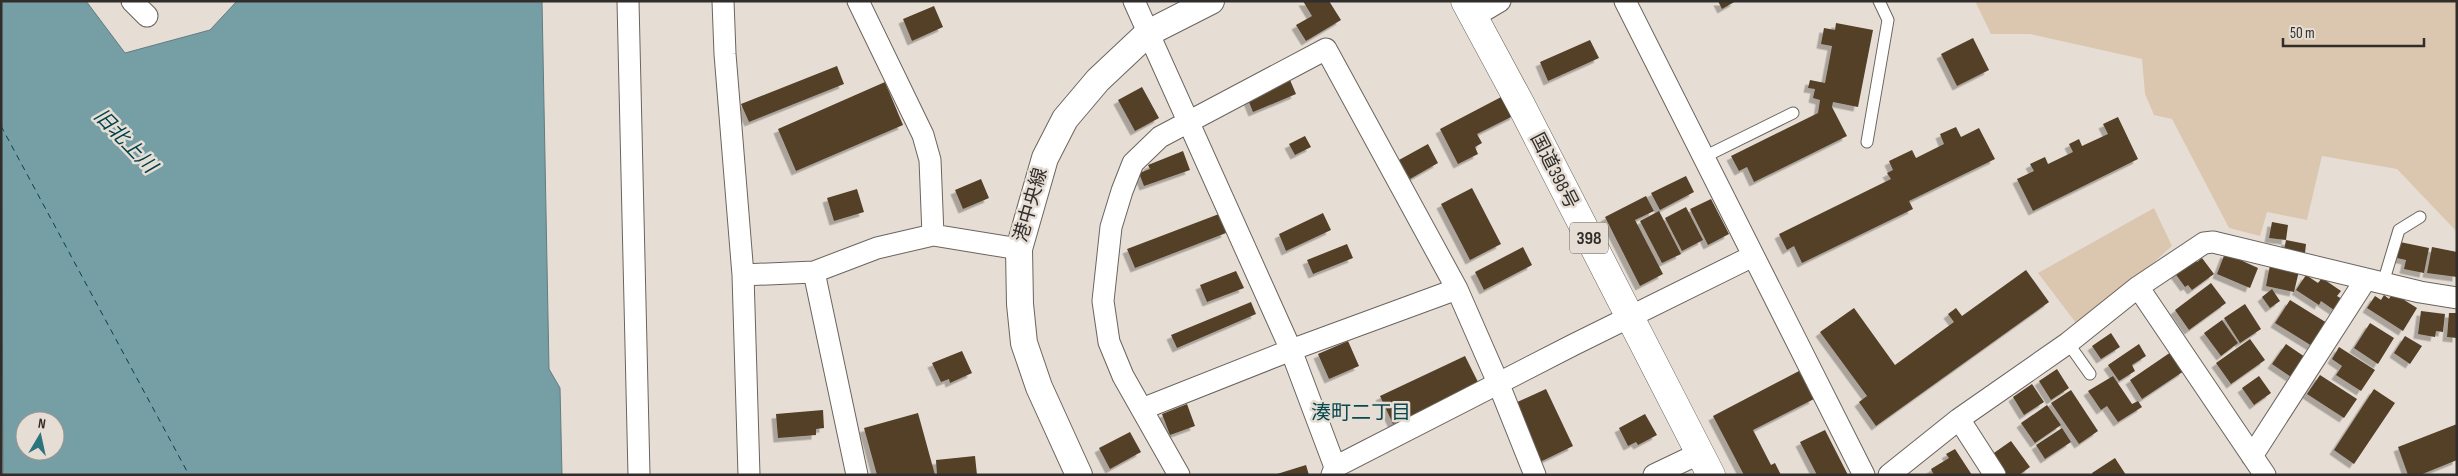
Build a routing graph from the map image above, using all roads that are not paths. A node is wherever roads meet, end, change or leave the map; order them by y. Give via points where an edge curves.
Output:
1 (628, 1) edge
2 (724, 1) edge
3 (858, 1) edge
4 (1134, 1) edge
5 (1211, 1) edge
6 (1500, 1) edge
7 (1625, 1) edge
8 (1879, 1) edge
9 (1469, 9) edge
10 (1148, 34) junction
11 (1793, 113) dead end
12 (1187, 121) junction
13 (1867, 142) dead end
14 (1704, 156) junction
15 (2420, 217) dead end
16 (933, 235) junction
17 (1019, 250) junction
18 (1753, 256) junction
19 (814, 272) junction
20 (743, 275) junction
21 (2375, 281) junction
22 (2138, 287) junction
23 (1457, 289) junction
24 (2457, 298) edge
25 (1631, 318) junction
26 (2068, 343) junction
27 (1291, 350) junction
28 (2090, 374) dead end
29 (1499, 385) junction
30 (1142, 409) junction
31 (1959, 419) junction
32 (1705, 464) edge
33 (2257, 469) edge
34 (1334, 471) edge
35 (1072, 472) edge
36 (639, 475) edge
37 (749, 475) edge
38 (857, 475) edge
39 (1179, 475) edge
40 (1536, 475) edge
41 (1654, 475) edge
42 (1864, 475) edge
43 (1889, 475) edge
44 (1994, 475) edge

1 - 36 street
2 - 20 street via 725,54
3 - 16 street via 923,135 930,160
4 - 10 street
5 - 10 street, 港中央線
6 - 9 street
7 - 14 street
8 - 13 lane via 1888,20
9 - 25 highway, 国道398号 / 398
10 - 12 street
10 - 17 street, 港中央線 via 1098,80 1065,119 1044,158
11 - 14 lane
12 - 23 street via 1326,49
12 - 27 street
12 - 30 street via 1160,137 1133,164 1111,226 1103,301 1109,342
14 - 18 street
15 - 21 lane via 2399,230
16 - 17 street
16 - 19 street via 877,248
17 - 35 street, 港中央線 via 1024,343
18 - 25 street
18 - 42 street
19 - 20 street
19 - 38 street
20 - 37 street
21 - 22 street via 2213,242 2204,243
21 - 24 street
21 - 33 street
22 - 26 street
22 - 33 street
23 - 27 street
23 - 29 street
25 - 29 street via 1572,345
25 - 32 highway, 国道398号 / 398
26 - 28 lane
26 - 31 street
27 - 30 street
27 - 34 street
29 - 34 street
29 - 40 street
30 - 39 street
31 - 43 street
31 - 44 street
32 - 41 street

